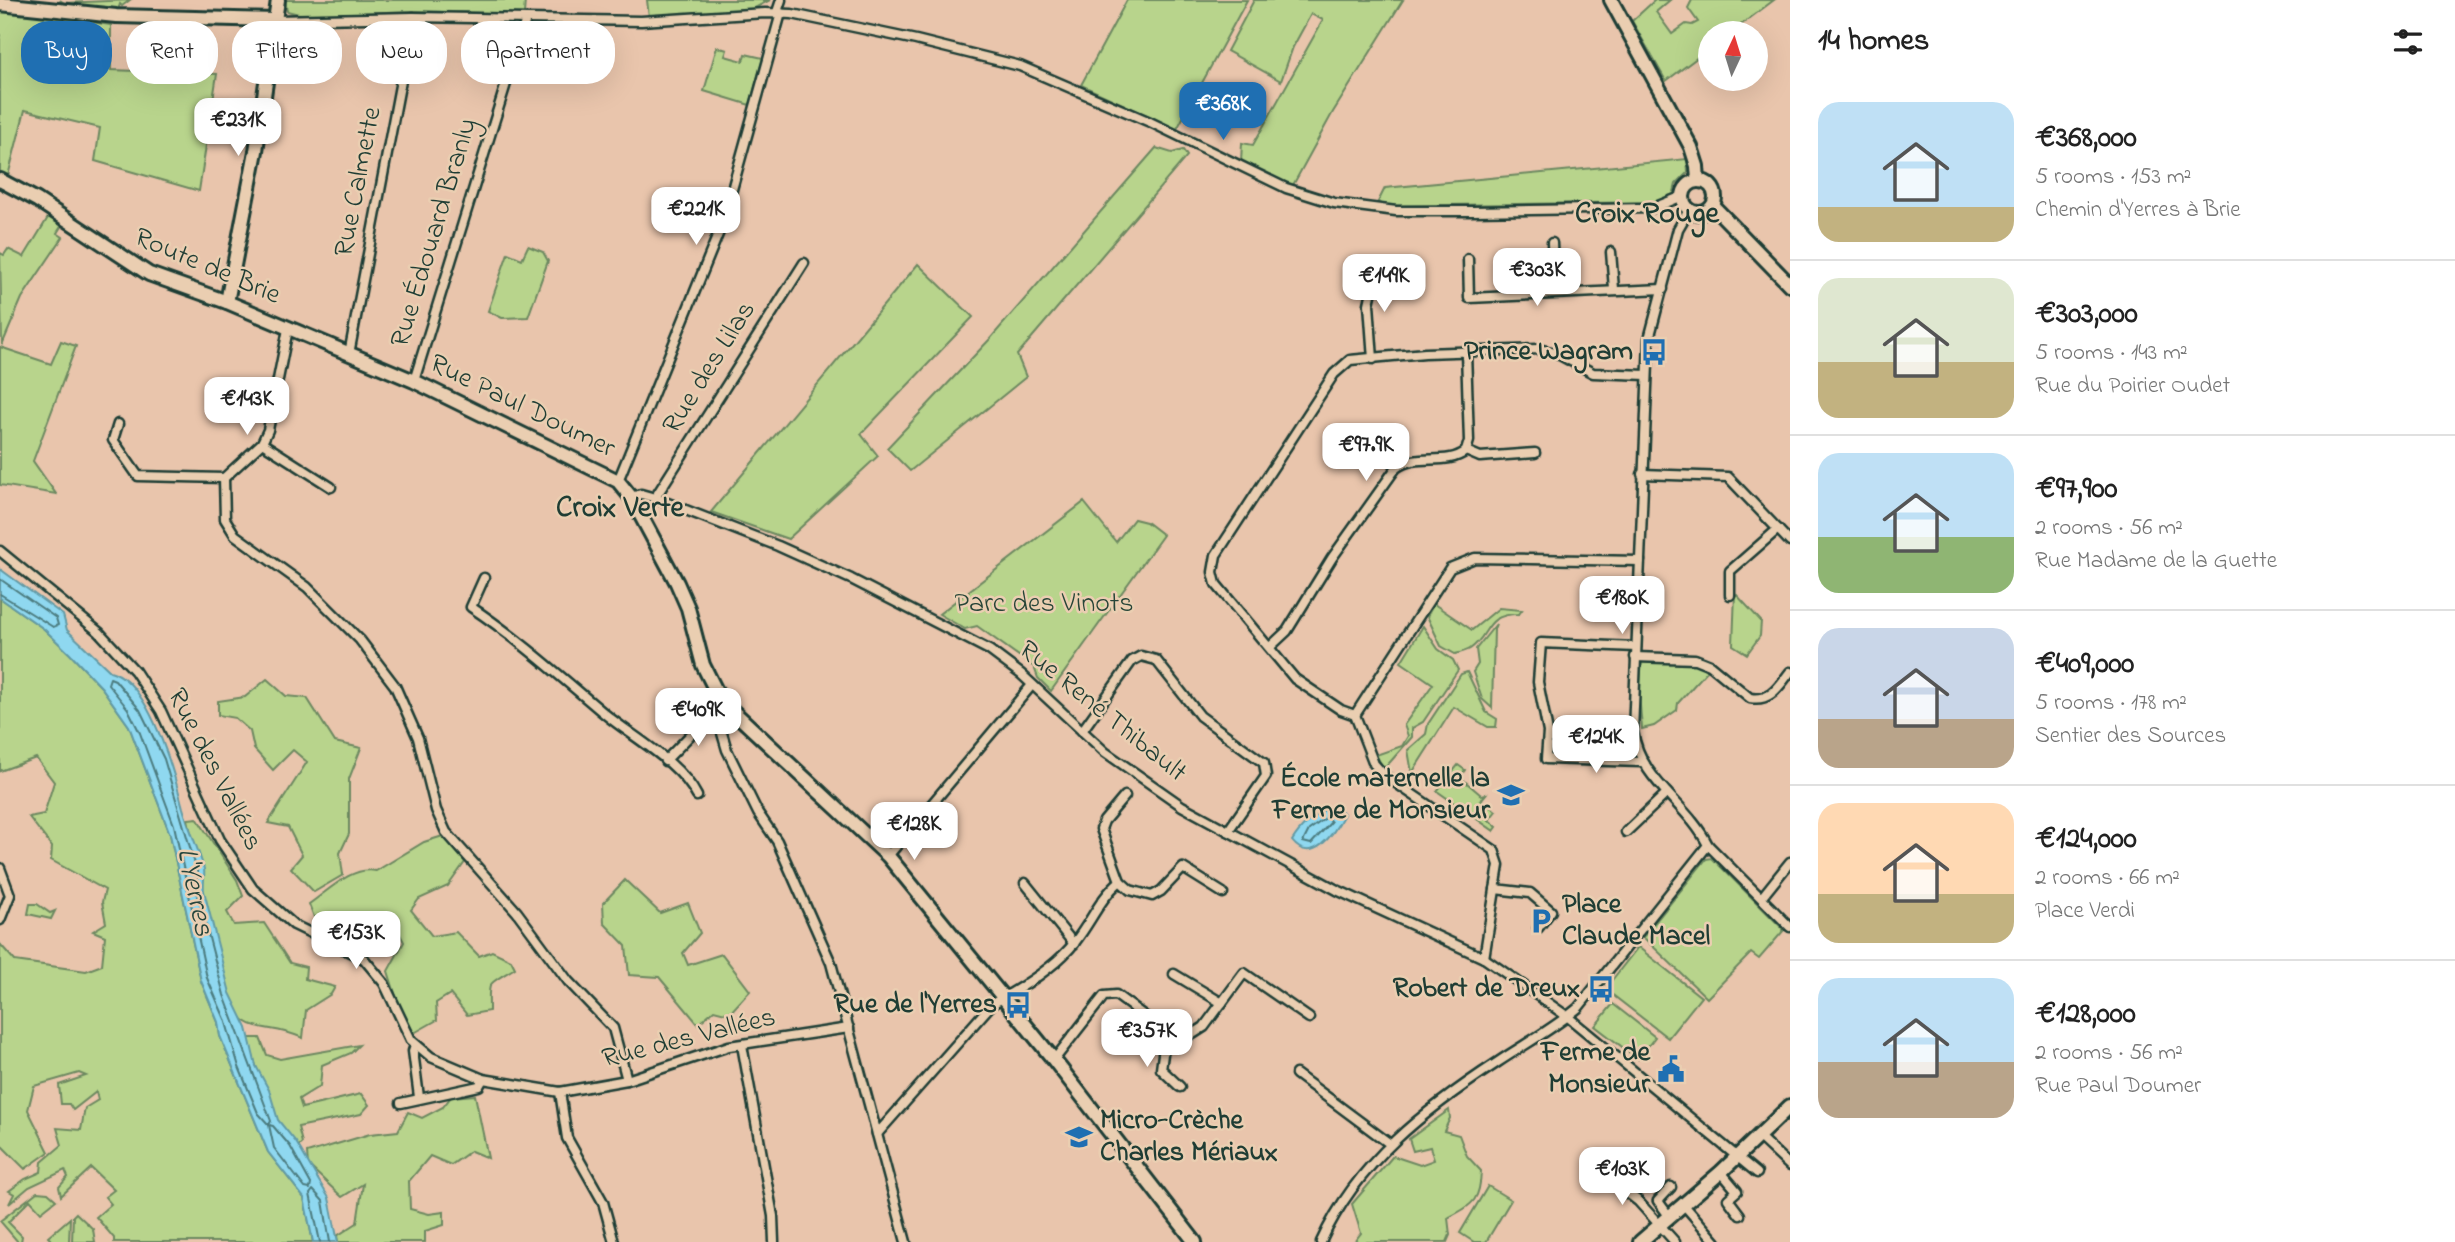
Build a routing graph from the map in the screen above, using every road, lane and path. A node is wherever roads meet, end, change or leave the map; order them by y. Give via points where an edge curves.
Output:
1 (278, 0) edge
2 (781, 0) edge
3 (1611, 0) edge
4 (0, 4) edge
5 (42, 5) edge
6 (779, 13) junction
7 (413, 17) junction
8 (526, 19) junction
9 (275, 20) junction
10 (0, 180) edge
11 (1698, 181) junction
12 (1683, 196) junction
13 (1713, 206) junction
14 (1689, 210) junction
15 (1552, 243) dead end
16 (1611, 252) dead end
17 (1468, 259) dead end
18 (804, 263) dead end
19 (1377, 268) dead end
20 (1790, 285) edge
21 (1614, 289) junction
22 (1663, 289) junction
23 (1554, 293) junction
24 (227, 302) junction
25 (288, 329) junction
26 (1466, 352) junction
27 (349, 354) junction
28 (1373, 359) junction
29 (1647, 375) junction
30 (414, 381) junction
31 (118, 424) dead end
32 (262, 443) junction
33 (1466, 451) junction
34 (1535, 453) dead end
35 (1642, 474) junction
36 (225, 478) junction
37 (618, 481) junction
38 (331, 487) dead end
39 (631, 497) junction
40 (655, 498) junction
41 (1779, 529) junction
42 (1790, 542) edge
43 (0, 551) edge
44 (1640, 561) junction
45 (484, 578) dead end
46 (1730, 595) dead end
47 (1271, 646) junction
48 (1636, 647) junction
49 (1635, 657) junction
50 (1790, 672) edge
51 (1032, 685) junction
52 (720, 699) junction
53 (716, 713) junction
54 (1355, 715) junction
55 (1082, 732) junction
56 (665, 761) junction
57 (1641, 762) junction
58 (1667, 793) junction
59 (697, 796) dead end
60 (1125, 796) dead end
61 (1228, 831) junction
62 (1626, 832) dead end
63 (1708, 845) junction
64 (888, 856) junction
65 (1790, 862) edge
66 (0, 868) edge
67 (1120, 881) junction
68 (1025, 883) dead end
69 (1495, 889) junction
70 (1223, 893) dead end
71 (1762, 897) junction
72 (0, 920) edge
73 (1790, 927) edge
74 (1538, 928) dead end
75 (1074, 944) junction
76 (1484, 958) junction
77 (1174, 974) dead end
78 (1003, 998) junction
79 (1222, 1003) junction
80 (1568, 1017) junction
81 (1309, 1018) dead end
82 (849, 1028) junction
83 (1166, 1032) junction
84 (415, 1045) junction
85 (742, 1045) junction
86 (1054, 1060) junction
87 (1296, 1074) dead end
88 (483, 1079) junction
89 (627, 1080) junction
90 (1180, 1087) dead end
91 (560, 1092) junction
92 (419, 1097) junction
93 (401, 1103) dead end
94 (1790, 1106) edge
95 (877, 1134) junction
96 (1757, 1135) junction
97 (1390, 1144) junction
98 (1738, 1155) junction
99 (1790, 1166) edge
100 (1600, 1172) dead end
101 (1721, 1172) junction
102 (1757, 1173) dead end
103 (1671, 1187) dead end
104 (1684, 1205) junction
105 (1740, 1215) dead end
106 (1665, 1220) junction
107 (614, 1242) edge
108 (774, 1242) edge
109 (906, 1242) edge
110 (1195, 1242) edge
111 (1321, 1242) edge
112 (1640, 1242) edge
113 (1675, 1242) edge
114 (1716, 1242) edge

1 - 9 street
2 - 6 street
3 - 11 street via 1691,147
4 - 5 street
5 - 9 street via 174,20
6 - 8 street via 641,21
6 - 12 street via 1020,66 1286,188 1334,202 1396,211 1486,211 1653,208
6 - 37 street via 723,222
7 - 8 street
7 - 9 street
7 - 27 street, Rue Calmette
8 - 30 street, Rue Édouard Branly
9 - 24 street
10 - 24 street, Route de Brie via 146,272
11 - 12 street via 1686,188
11 - 13 street via 1712,187
12 - 14 street
13 - 14 street via 1699,213
13 - 20 street
14 - 22 street via 1678,229
15 - 23 street
16 - 21 street
17 - 23 street via 1469,298
18 - 40 street, Rue des Lilas
19 - 28 street via 1369,304
21 - 22 street
21 - 23 street
22 - 29 street via 1649,339
24 - 25 street, Route de Brie
25 - 27 street, Rue Paul Doumer
25 - 32 street via 276,402
26 - 28 street
26 - 29 street via 1538,349 1556,353 1593,373
26 - 33 street
27 - 30 street, Rue Paul Doumer
28 - 47 street via 1350,360 1334,374 1216,555 1216,584
29 - 35 street
30 - 37 street, Rue Paul Doumer
31 - 36 street via 113,440 138,476
32 - 36 street
32 - 38 street
33 - 34 street via 1480,457
33 - 47 street via 1456,458 1409,461 1388,476 1302,610
35 - 41 street via 1728,477
35 - 44 street
36 - 89 street via 225,519 235,535 307,587 360,640 396,686 418,738 446,832 612,1028
37 - 39 street, Rue Paul Doumer
39 - 40 street, Rue René Thibault
39 - 52 street, Rue Paul Doumer via 677,583 703,665
40 - 51 street, Rue René Thibault via 851,579 989,650
41 - 42 street
41 - 46 street via 1730,571
43 - 84 street, Rue des Vallées via 99,632 135,671 161,711 220,840 253,889 294,925 364,959 384,983
44 - 48 street
44 - 54 street via 1460,561 1450,568
45 - 56 street via 471,607 518,639
47 - 54 street via 1295,679
48 - 49 street
48 - 57 street via 1541,643 1538,682 1548,732 1546,759
49 - 50 street via 1695,659 1758,700 1772,695
49 - 57 street via 1633,732
51 - 55 street, Rue René Thibault
51 - 64 street
52 - 53 street
52 - 64 street, Rue Paul Doumer
53 - 56 street
53 - 82 street via 742,782 777,841 814,923
54 - 69 street via 1374,764 1384,775 1494,849 1499,865
55 - 61 street, Rue René Thibault via 1144,780
55 - 61 street via 1132,661 1141,656 1156,660 1200,716 1264,763 1266,776
56 - 59 street
57 - 58 street
58 - 62 street
58 - 63 street via 1699,827
60 - 67 street via 1101,829
61 - 76 street, Rue René Thibault via 1337,890
63 - 71 street
63 - 80 street
64 - 78 street, Rue Paul Doumer
65 - 71 street
66 - 72 street via 10,895
67 - 70 street via 1130,890 1152,895 1183,868
67 - 75 street via 1109,890
68 - 75 street
69 - 74 street via 1530,893 1551,911
69 - 76 street
71 - 73 street
75 - 78 street
76 - 80 street, Rue René Thibault
77 - 79 street
78 - 86 street, Rue Paul Doumer
78 - 95 street via 992,1004
79 - 81 street via 1244,973
79 - 83 street via 1193,1034
80 - 97 street via 1457,1091
80 - 98 street, Rue René Thibault
82 - 85 street, Rue des Vallées
82 - 95 street
83 - 86 street via 1116,995 1104,996
83 - 90 street via 1161,1069
84 - 88 street, Rue des Vallées via 431,1057
84 - 92 street
85 - 89 street, Rue des Vallées
85 - 108 street via 774,1216
86 - 110 street, Rue Paul Doumer
87 - 97 street
88 - 91 street, Rue des Vallées
88 - 92 street via 479,1086
89 - 91 street, Rue des Vallées
91 - 107 street via 568,1138 603,1202
92 - 93 street
94 - 96 street
95 - 109 street
96 - 98 street
96 - 99 street
97 - 111 street via 1332,1216
98 - 101 street
98 - 102 street, Rue René Thibault
100 - 106 street
101 - 104 street
101 - 105 street via 1737,1191 1728,1199
103 - 106 street via 1658,1201
104 - 106 street
104 - 114 street
106 - 112 street
106 - 113 street

